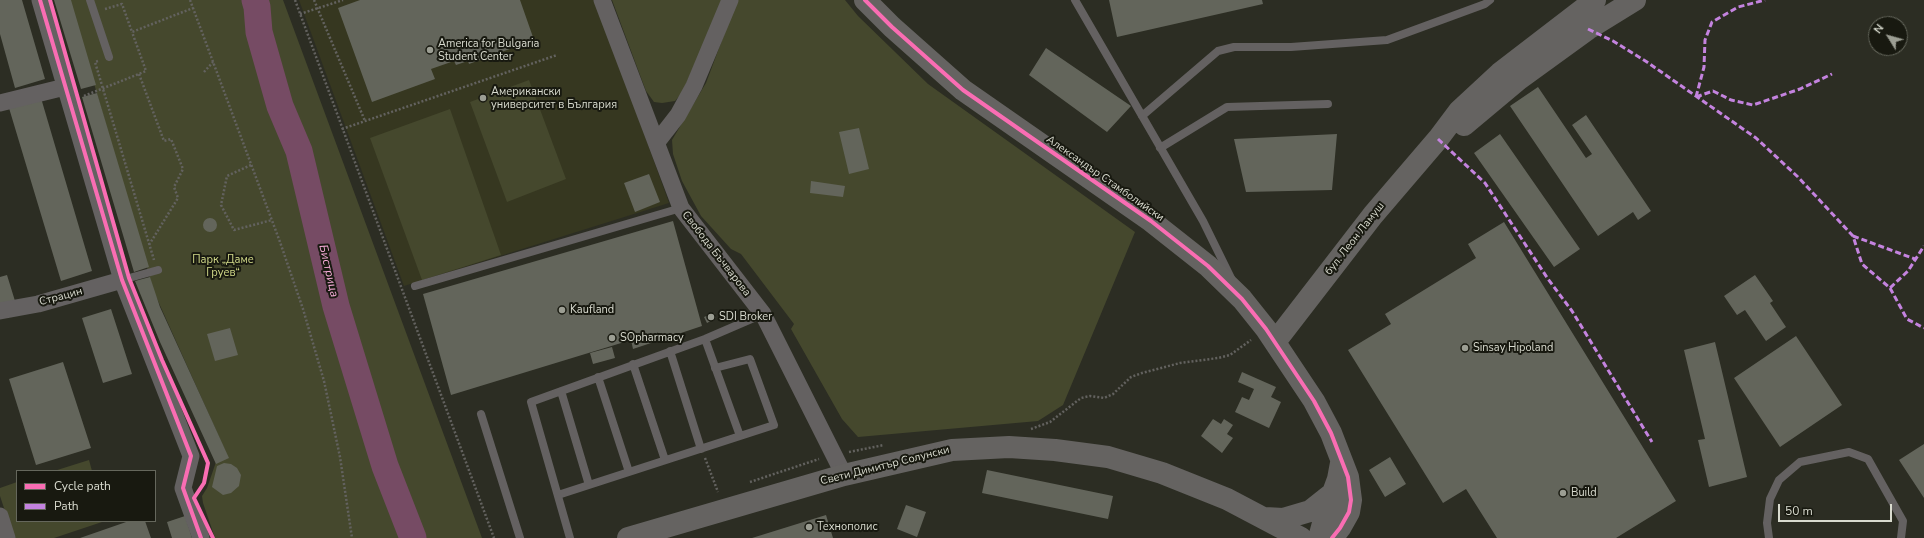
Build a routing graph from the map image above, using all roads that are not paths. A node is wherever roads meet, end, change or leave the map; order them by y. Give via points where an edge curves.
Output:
1 (40, 0) edge
2 (90, 0) edge
3 (602, 0) edge
4 (730, 0) edge
5 (865, 0) edge
6 (1075, 0) edge
7 (1490, 0) edge
8 (1595, 0) edge
9 (1634, 0) edge
10 (109, 57) road end
11 (65, 87) junction
12 (1, 100) edge
13 (1328, 104) dead end
14 (1142, 116) junction
15 (1438, 139) junction
16 (657, 142) junction
17 (1160, 148) junction
18 (681, 208) junction
19 (158, 270) road end
20 (122, 280) junction
21 (415, 286) dead end
22 (1242, 299) junction
23 (0, 311) edge
24 (762, 314) junction
25 (1270, 335) junction
26 (705, 339) junction
27 (670, 351) junction
28 (633, 364) junction
29 (715, 368) junction
30 (598, 377) junction
31 (561, 391) junction
32 (481, 414) dead end
33 (740, 436) junction
34 (701, 449) junction
35 (665, 460) junction
36 (1342, 460) junction
37 (629, 472) junction
38 (844, 475) junction
39 (589, 485) junction
40 (1334, 492) junction
41 (558, 495) junction
42 (1349, 512) junction
43 (0, 516) edge
44 (1264, 517) junction
45 (7, 538) edge
46 (201, 538) edge
47 (520, 538) edge
48 (570, 538) edge
49 (628, 538) edge
50 (1301, 538) edge
51 (1320, 538) edge
52 (1332, 538) edge
53 (1353, 538) edge
54 (1769, 538) edge
55 (1901, 538) edge

1 - 11 street
2 - 10 lane
3 - 16 street, Свобода Бъчварова
4 - 16 street via 694,86 678,115
5 - 22 street, Александър Стамболийски via 963,90 1150,221 1208,266
6 - 14 lane
7 - 14 lane via 1387,40 1291,47 1234,47 1218,51
8 - 15 street, бул. Леон Ламуш via 1500,73 1459,111
9 - 15 street, бул. Леон Ламуш via 1588,29 1519,79 1468,122
11 - 12 street
11 - 20 street
13 - 17 lane via 1227,107
14 - 17 lane
15 - 25 street, бул. Леон Ламуш
16 - 18 street, Свобода Бъчварова
17 - 22 lane via 1203,221
18 - 21 lane
18 - 24 street, Свобода Бъчварова
19 - 20 lane
20 - 23 street, Страцин via 38,304
20 - 46 street via 191,456 183,488
22 - 25 street, Александър Стамболийски
24 - 26 lane
24 - 38 street, Свобода Бъчварова
25 - 36 street, Александър Стамболийски via 1314,401
26 - 27 lane
26 - 29 lane
27 - 28 lane
27 - 34 lane
28 - 30 lane
28 - 35 lane
29 - 33 lane
29 - 33 lane via 750,359 774,425
30 - 31 lane
30 - 37 lane
31 - 39 lane
31 - 41 lane via 531,402
32 - 47 lane
33 - 34 lane
34 - 35 lane
35 - 37 lane
36 - 40 street
36 - 42 street, Александър Стамболийски via 1350,487
37 - 39 lane
38 - 44 street, Свети Димитър Солунски via 952,450 1009,447 1055,450 1108,457 1162,473
38 - 49 street, Свети Димитър Солунски
39 - 41 lane
40 - 44 street via 1310,511 1283,520
40 - 51 street
41 - 48 lane
42 - 52 street
42 - 53 street
43 - 45 street
44 - 50 street, Свети Димитър Солунски
54 - 55 lane via 1767,522 1770,499 1779,480 1800,462 1849,452 1868,459 1902,521

